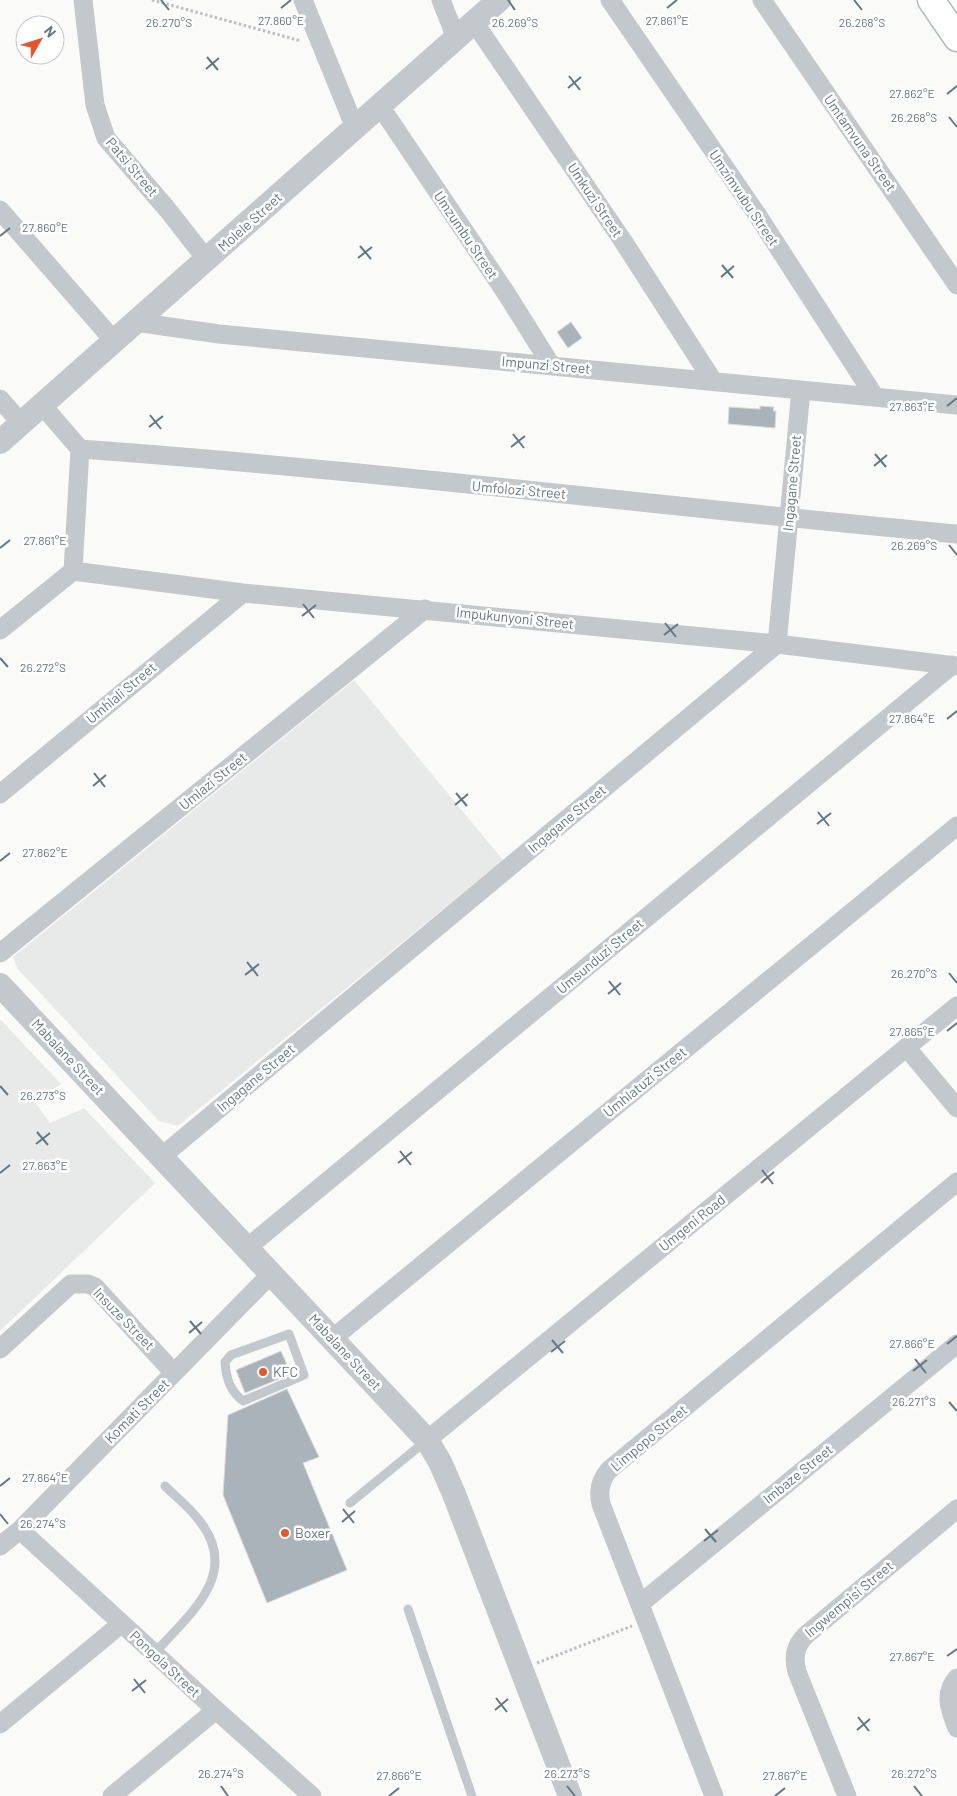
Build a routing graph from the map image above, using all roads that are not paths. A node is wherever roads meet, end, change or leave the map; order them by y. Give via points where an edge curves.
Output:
1 (83, 0) edge
2 (303, 0) edge
3 (441, 0) edge
4 (499, 0) edge
5 (610, 0) edge
6 (762, 0) edge
7 (931, 0) edge
8 (474, 22) junction
9 (456, 38) junction
10 (957, 38) edge
11 (380, 106) junction
12 (355, 128) junction
13 (0, 210) edge
14 (207, 260) junction
15 (957, 285) edge
16 (135, 322) junction
17 (115, 342) junction
18 (551, 365) junction
19 (713, 381) junction
20 (801, 390) junction
21 (875, 397) junction
22 (0, 400) edge
23 (42, 405) junction
24 (957, 405) edge
25 (21, 423) junction
26 (0, 442) edge
27 (80, 449) junction
28 (789, 518) junction
29 (957, 534) edge
30 (73, 571) junction
31 (243, 593) junction
32 (425, 609) junction
33 (0, 630) edge
34 (776, 644) junction
35 (954, 665) edge
36 (0, 794) edge
37 (957, 826) edge
38 (0, 953) edge
39 (0, 985) edge
40 (957, 1006) edge
41 (907, 1048) junction
42 (957, 1108) edge
43 (161, 1157) junction
44 (957, 1182) edge
45 (248, 1247) junction
46 (271, 1274) junction
47 (333, 1338) junction
48 (957, 1344) edge
49 (0, 1349) edge
50 (174, 1373) junction
51 (304, 1375) joint
52 (426, 1440) junction
53 (165, 1486) dead end
54 (350, 1503) dead end
55 (957, 1509) edge
56 (20, 1530) junction
57 (0, 1546) edge
58 (408, 1609) dead end
59 (643, 1612) junction
60 (121, 1624) junction
61 (155, 1653) junction
62 (957, 1678) edge
63 (216, 1710) junction
64 (0, 1724) edge
65 (957, 1728) edge
66 (112, 1796) edge
67 (312, 1796) edge
68 (472, 1796) edge
69 (570, 1796) edge
70 (714, 1796) edge
71 (847, 1796) edge

1 - 14 street, Patsi Street via 95,105 106,138
2 - 12 street
3 - 9 street
4 - 8 street, Molele Street
5 - 21 street, Umzimvubu Street via 766,228
6 - 15 street, Umtamvuna Street
7 - 10 main road
8 - 9 street, Molele Street
8 - 19 street, Umkuzi Street via 623,241
9 - 11 street, Molele Street
11 - 12 street, Molele Street
11 - 18 street, Umzumbu Street via 506,292
12 - 14 street, Molele Street
13 - 17 street
14 - 16 street, Molele Street
16 - 17 street, Molele Street
16 - 18 street, Impunzi Street via 220,334
17 - 23 street, Molele Street
18 - 19 street, Impunzi Street
19 - 20 street, Impunzi Street
20 - 21 street, Impunzi Street
20 - 28 street, Ingagane Street
21 - 24 street, Impunzi Street
22 - 25 street
23 - 25 street, Molele Street
23 - 27 street
25 - 26 street, Molele Street
27 - 28 street, Umfolozi Street via 601,497
27 - 30 street
28 - 29 street, Umfolozi Street
28 - 34 street, Ingagane Street
30 - 31 street, Impukunyoni Street
30 - 33 street
31 - 32 street, Impukunyoni Street
31 - 36 street, Umhlali Street
32 - 34 street, Impukunyoni Street
32 - 38 street, Umlazi Street
34 - 35 street, Impukunyoni Street
34 - 43 street, Ingagane Street
35 - 45 street, Umsunduzi Street
37 - 47 street, Umhlatuzi Street
39 - 43 street, Mabalane Street
40 - 41 street, Umgeni Road
41 - 42 street
41 - 52 street, Umgeni Road
43 - 45 street, Mabalane Street
44 - 59 street, Limpopo Street via 606,1474 600,1485 600,1500
45 - 46 street, Mabalane Street
46 - 47 street, Mabalane Street
46 - 50 street, Komati Street
47 - 52 street, Mabalane Street
48 - 59 street, Imbaze Street
49 - 50 street, Insuze Street via 70,1284 88,1284 102,1294
50 - 56 street, Komati Street
51 - 51 lane via 243,1400 233,1393 225,1362 231,1355 289,1334
52 - 54 lane
52 - 69 street, Mabalane Street via 454,1494
53 - 61 lane via 199,1519 208,1534 216,1564 214,1579 207,1593
55 - 71 street, Ingwempisi Street via 798,1645 795,1657 797,1672
56 - 57 street, Komati Street
56 - 60 street, Pongola Street
58 - 68 lane
59 - 70 street, Limpopo Street
60 - 61 street, Pongola Street
60 - 64 street
61 - 63 street, Pongola Street
62 - 65 street via 949,1690 948,1702
63 - 66 street
63 - 67 street, Pongola Street

